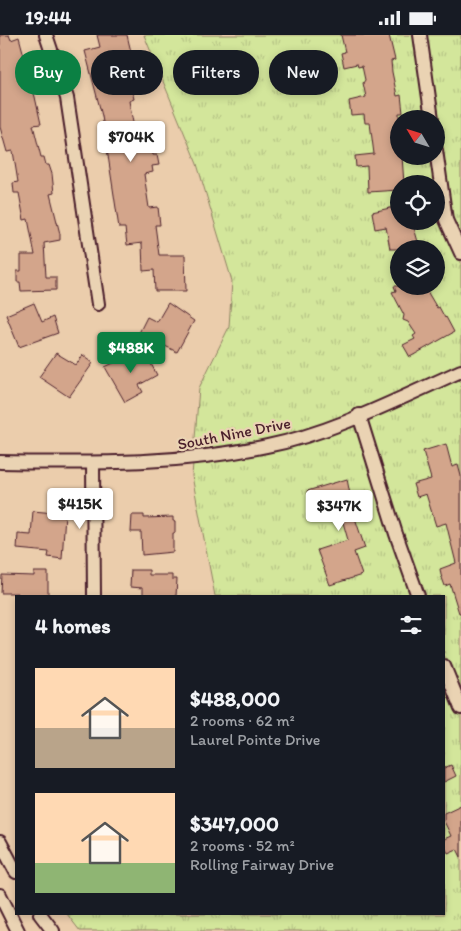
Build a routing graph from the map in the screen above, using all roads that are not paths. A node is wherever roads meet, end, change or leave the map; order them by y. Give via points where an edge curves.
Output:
1 (46, 35) edge
2 (420, 35) edge
3 (431, 110) edge
4 (438, 165) edge
5 (461, 253) edge
6 (98, 304) dead end
7 (461, 371) edge
8 (359, 415) junction
9 (0, 463) edge
10 (92, 463) junction
11 (94, 595) edge
12 (418, 595) edge
13 (445, 668) edge
14 (461, 708) edge
15 (0, 842) edge
16 (15, 870) edge
17 (0, 895) edge
18 (41, 915) edge
19 (18, 931) edge
20 (53, 931) edge

1 - 6 street via 67,98
2 - 3 street
4 - 5 street via 446,220
7 - 8 street, South Nine Drive
8 - 10 street, South Nine Drive via 269,446 175,461
8 - 12 street
9 - 10 street, South Nine Drive
10 - 11 street
13 - 14 street
15 - 16 street
17 - 19 street
18 - 20 street

